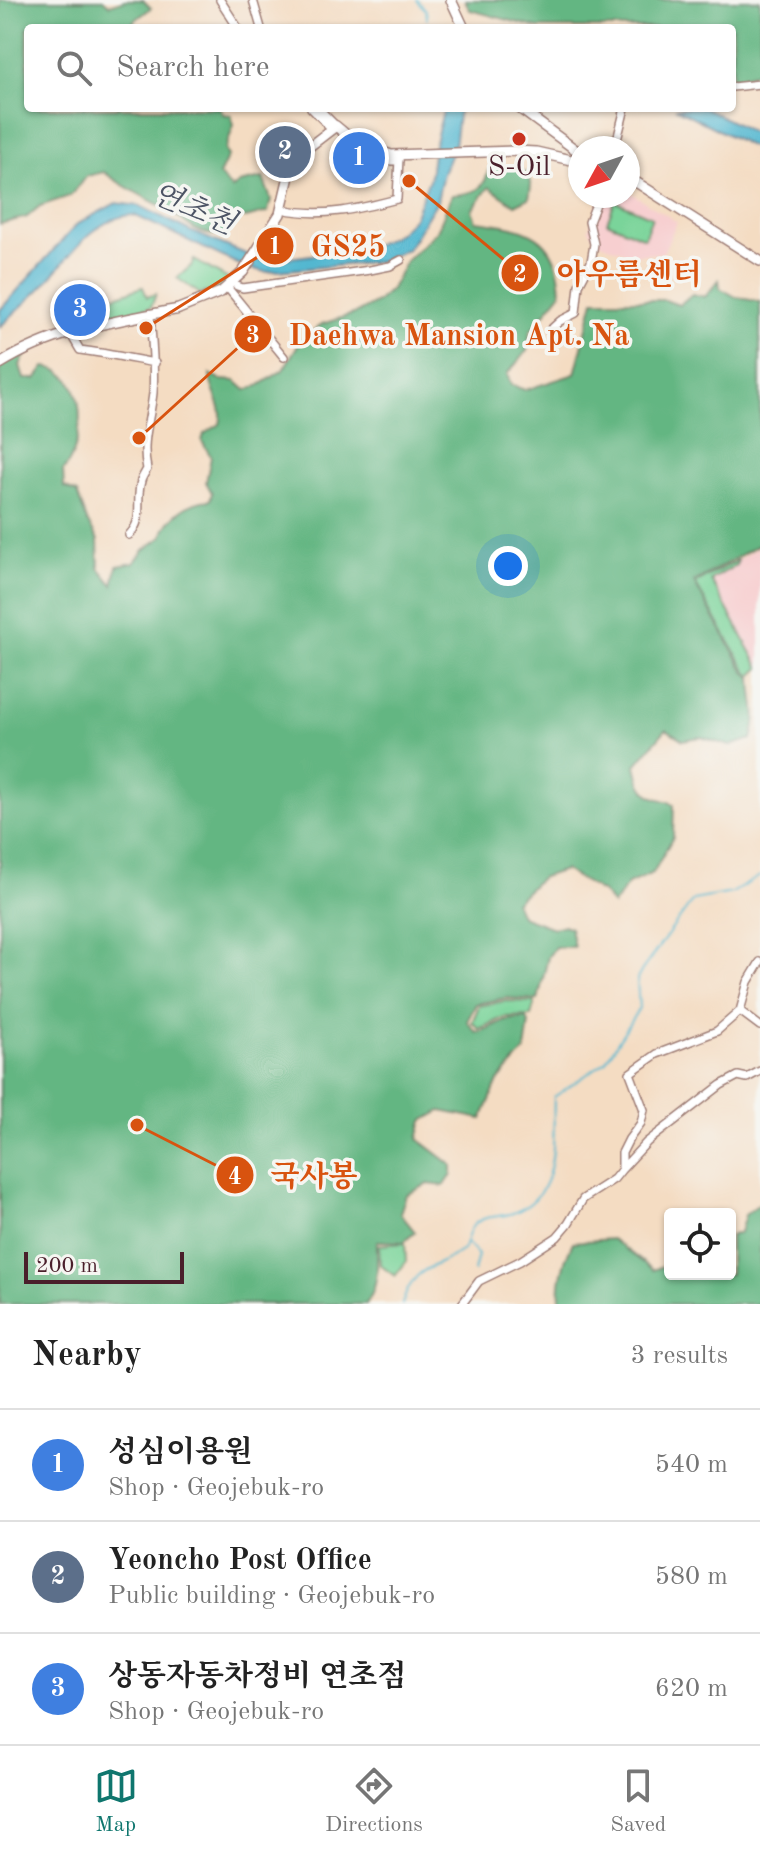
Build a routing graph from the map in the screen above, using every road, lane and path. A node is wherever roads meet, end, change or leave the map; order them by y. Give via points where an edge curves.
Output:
1 (218, 0) edge
2 (253, 0) edge
3 (448, 0) edge
4 (233, 24) edge
5 (260, 24) edge
6 (459, 24) edge
7 (760, 84) edge
8 (736, 87) edge
9 (316, 112) edge
10 (321, 112) edge
11 (524, 112) edge
12 (532, 112) edge
13 (624, 112) edge
14 (336, 129) junction
15 (555, 136) junction
16 (618, 136) edge
17 (568, 137) edge
18 (568, 145) edge
19 (545, 154) junction
20 (460, 155) junction
21 (400, 158) junction
22 (568, 161) edge
23 (568, 162) edge
24 (640, 185) edge
25 (640, 192) edge
26 (594, 208) edge
27 (284, 210) junction
28 (401, 260) dead end
29 (760, 261) edge
30 (760, 268) edge
31 (232, 286) junction
32 (150, 316) junction
33 (69, 331) junction
34 (549, 331) dead end
35 (283, 358) dead end
36 (155, 363) junction
37 (0, 364) edge
38 (129, 535) dead end
39 (760, 962) edge
40 (740, 1011) junction
41 (760, 1026) edge
42 (760, 1071) edge
43 (622, 1169) junction
44 (462, 1304) edge

1 - 4 street
2 - 5 street
3 - 6 main road
7 - 8 street
9 - 14 street
10 - 14 street
11 - 15 main road
12 - 17 main road
13 - 16 street
14 - 21 main road via 351,146 376,158
14 - 27 main road via 293,159
15 - 18 main road
15 - 19 main road via 560,150
19 - 20 main road
19 - 22 main road
20 - 21 main road
20 - 23 main road
21 - 27 street via 397,199 355,211
24 - 29 main road
25 - 30 main road
26 - 34 street via 589,222 591,262 579,285 576,313
27 - 31 main road
28 - 31 street via 370,270
31 - 32 main road via 204,304
31 - 35 street
32 - 33 main road
32 - 36 street
33 - 36 street via 80,350
33 - 37 main road
36 - 38 street via 143,450 147,469 141,480 139,517
39 - 40 street
40 - 41 street
40 - 43 street via 717,1031 657,1054 630,1073 644,1110 622,1153
42 - 43 street via 721,1085 647,1142
43 - 44 street via 583,1199 557,1237 479,1281

